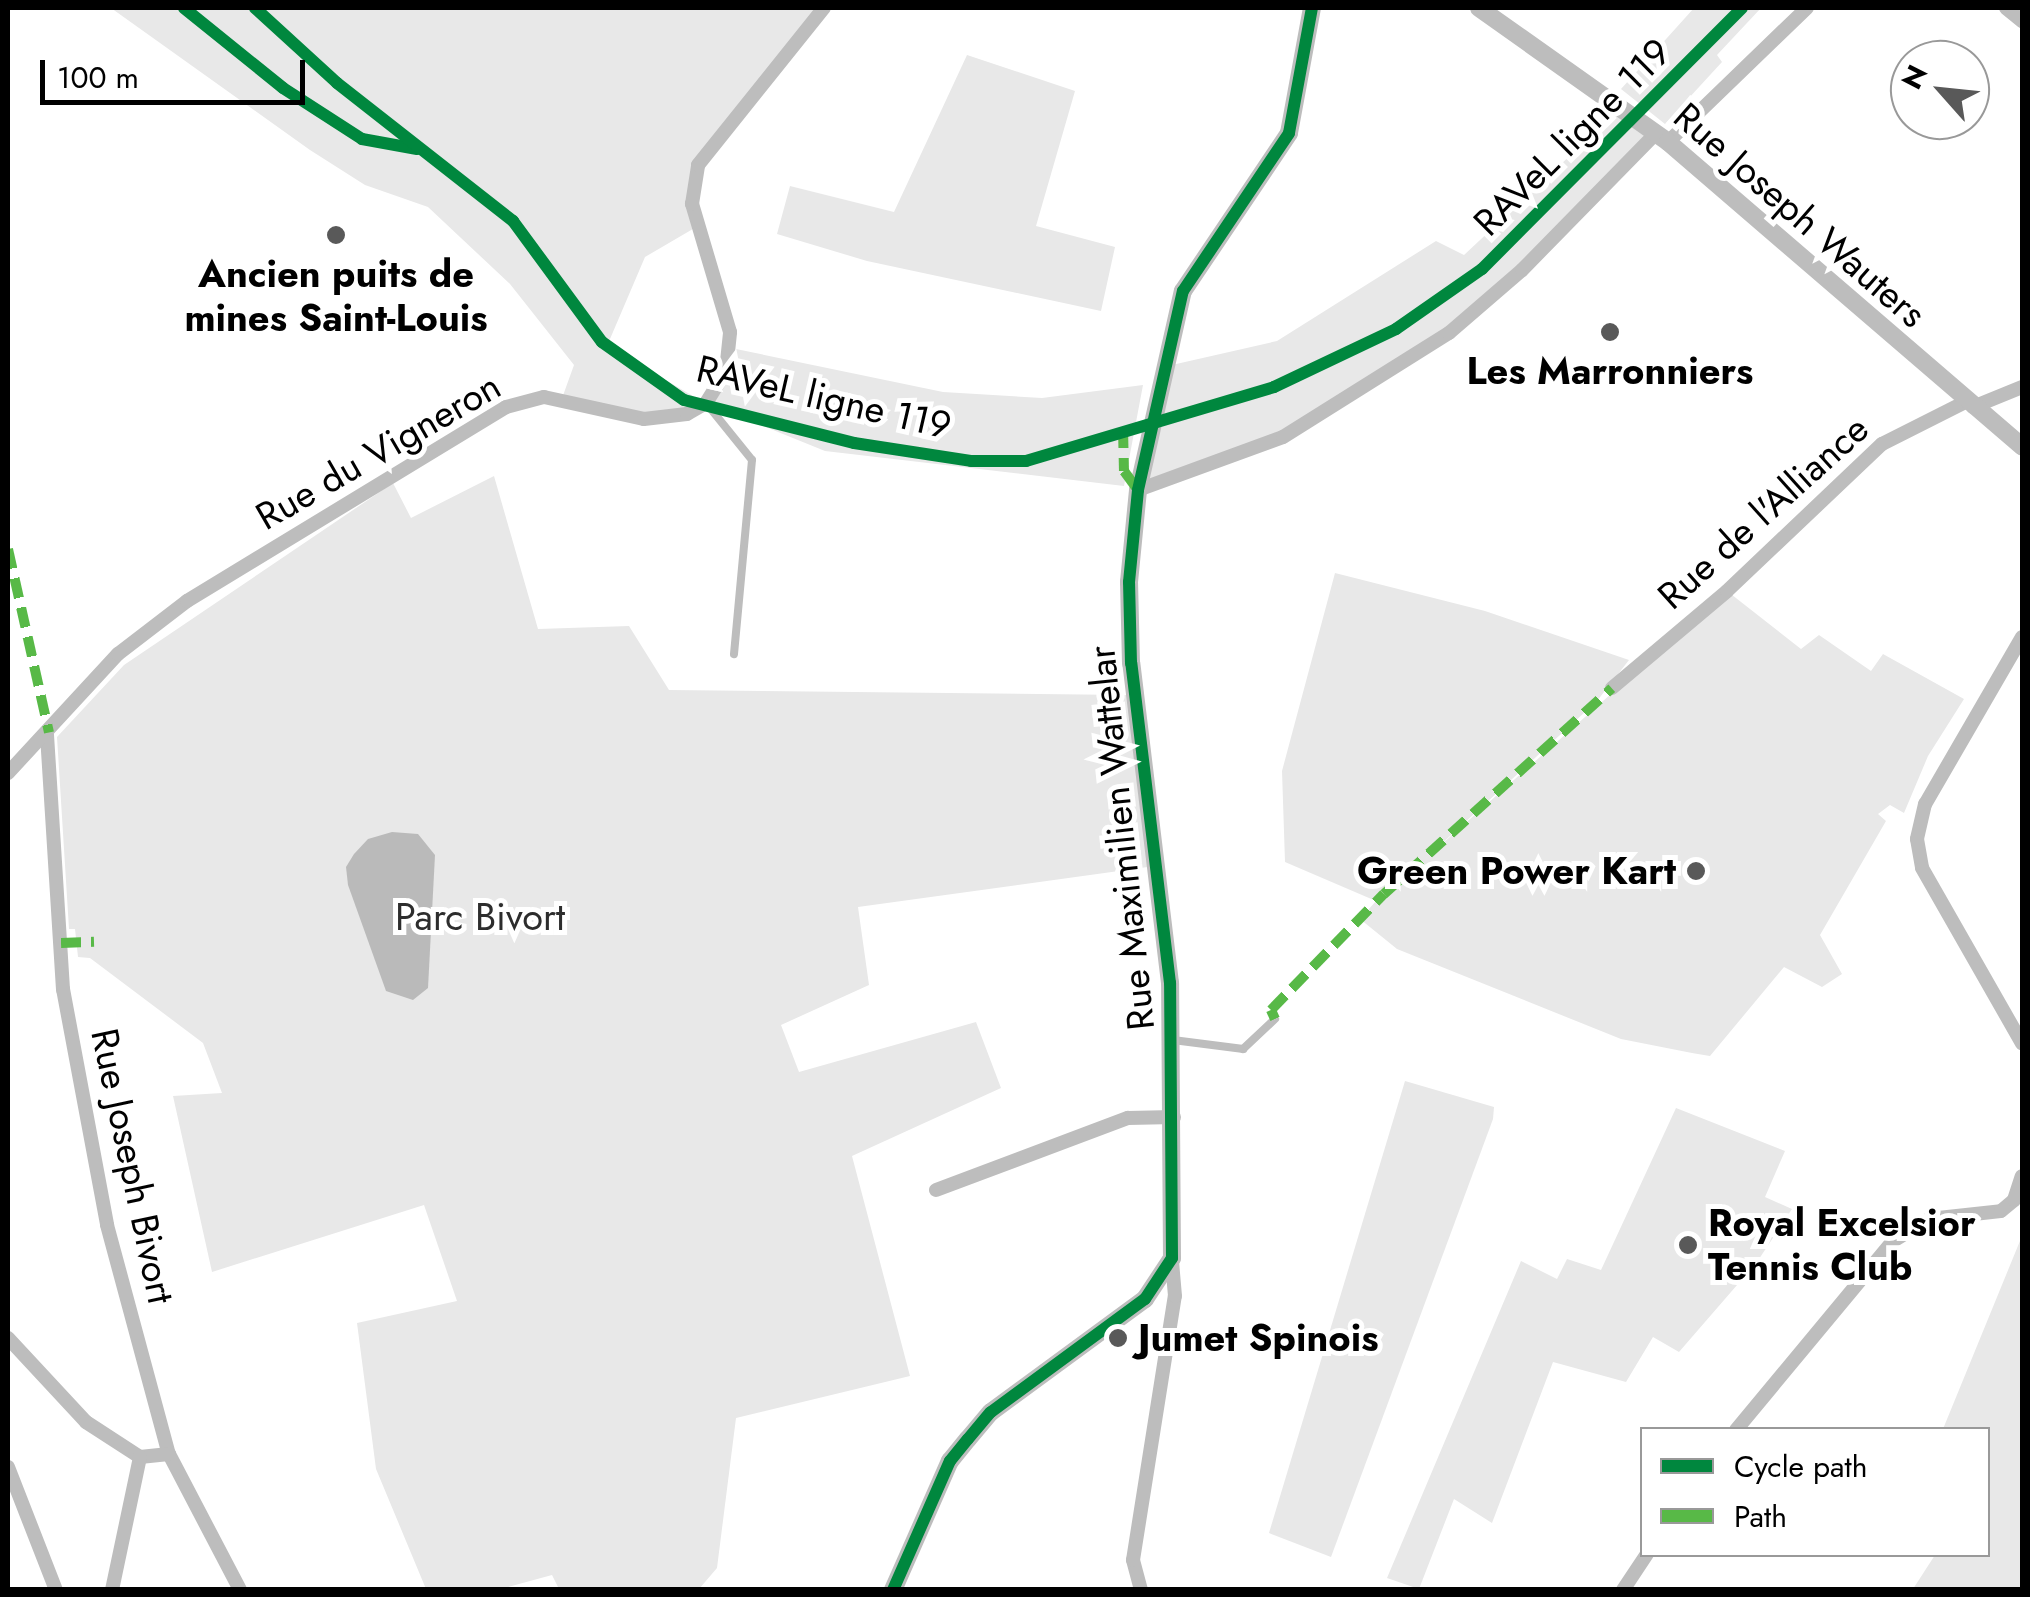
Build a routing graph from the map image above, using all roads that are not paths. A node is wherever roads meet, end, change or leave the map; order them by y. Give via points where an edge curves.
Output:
1 (824, 8) edge
2 (1312, 8) edge
3 (1479, 8) edge
4 (1806, 8) edge
5 (2006, 8) edge
6 (2022, 21) edge
7 (1662, 137) junction
8 (2022, 387) edge
9 (706, 403) junction
10 (1970, 404) junction
11 (2022, 447) edge
12 (1138, 490) junction
13 (2022, 637) edge
14 (734, 654) dead end
15 (1612, 688) dead end
16 (47, 735) junction
17 (8, 773) edge
18 (1276, 1019) dead end
19 (1171, 1040) junction
20 (2022, 1044) edge
21 (1174, 1117) junction
22 (2022, 1176) edge
23 (936, 1190) dead end
24 (1172, 1258) junction
25 (8, 1338) edge
26 (1739, 1427) edge
27 (169, 1454) junction
28 (140, 1456) junction
29 (8, 1467) edge
30 (1645, 1557) edge
31 (56, 1590) edge
32 (112, 1590) edge
33 (240, 1590) edge
34 (893, 1590) edge
35 (1140, 1590) edge
36 (1623, 1590) edge

1 - 9 street via 698,165 692,204 730,332 726,372
2 - 12 street, Rue Maximilien Wattelar via 1289,133 1183,291
3 - 7 street, Rue Joseph Wauters
4 - 7 street
5 - 6 street
7 - 10 street, Rue Joseph Wauters
7 - 12 street via 1449,333 1283,437
8 - 10 street, Rue de l'Alliance
9 - 14 lane via 752,460
9 - 16 street, Rue du Vigneron via 687,414 644,419 544,398 506,407 187,602 118,654
10 - 11 street, Rue Joseph Wauters
10 - 15 street, Rue de l'Alliance via 1882,444 1727,591
12 - 19 street, Rue Maximilien Wattelar via 1129,582 1131,664
13 - 20 street via 1925,804 1917,839 1922,868
16 - 17 street, Rue du Vigneron
16 - 27 street, Rue Joseph Bivort via 63,988 106,1225
18 - 19 lane via 1243,1049
19 - 21 street, Rue Maximilien Wattelar
21 - 23 street via 1128,1118
21 - 24 street, Rue Maximilien Wattelar
22 - 26 street via 2014,1200 2001,1210 1929,1219 1893,1242
24 - 34 street via 1145,1299 992,1412 959,1450
24 - 35 street via 1175,1296 1133,1560
25 - 28 street via 86,1422
27 - 28 street
27 - 33 street, Rue Joseph Bivort
28 - 32 street
29 - 31 street
30 - 36 street

